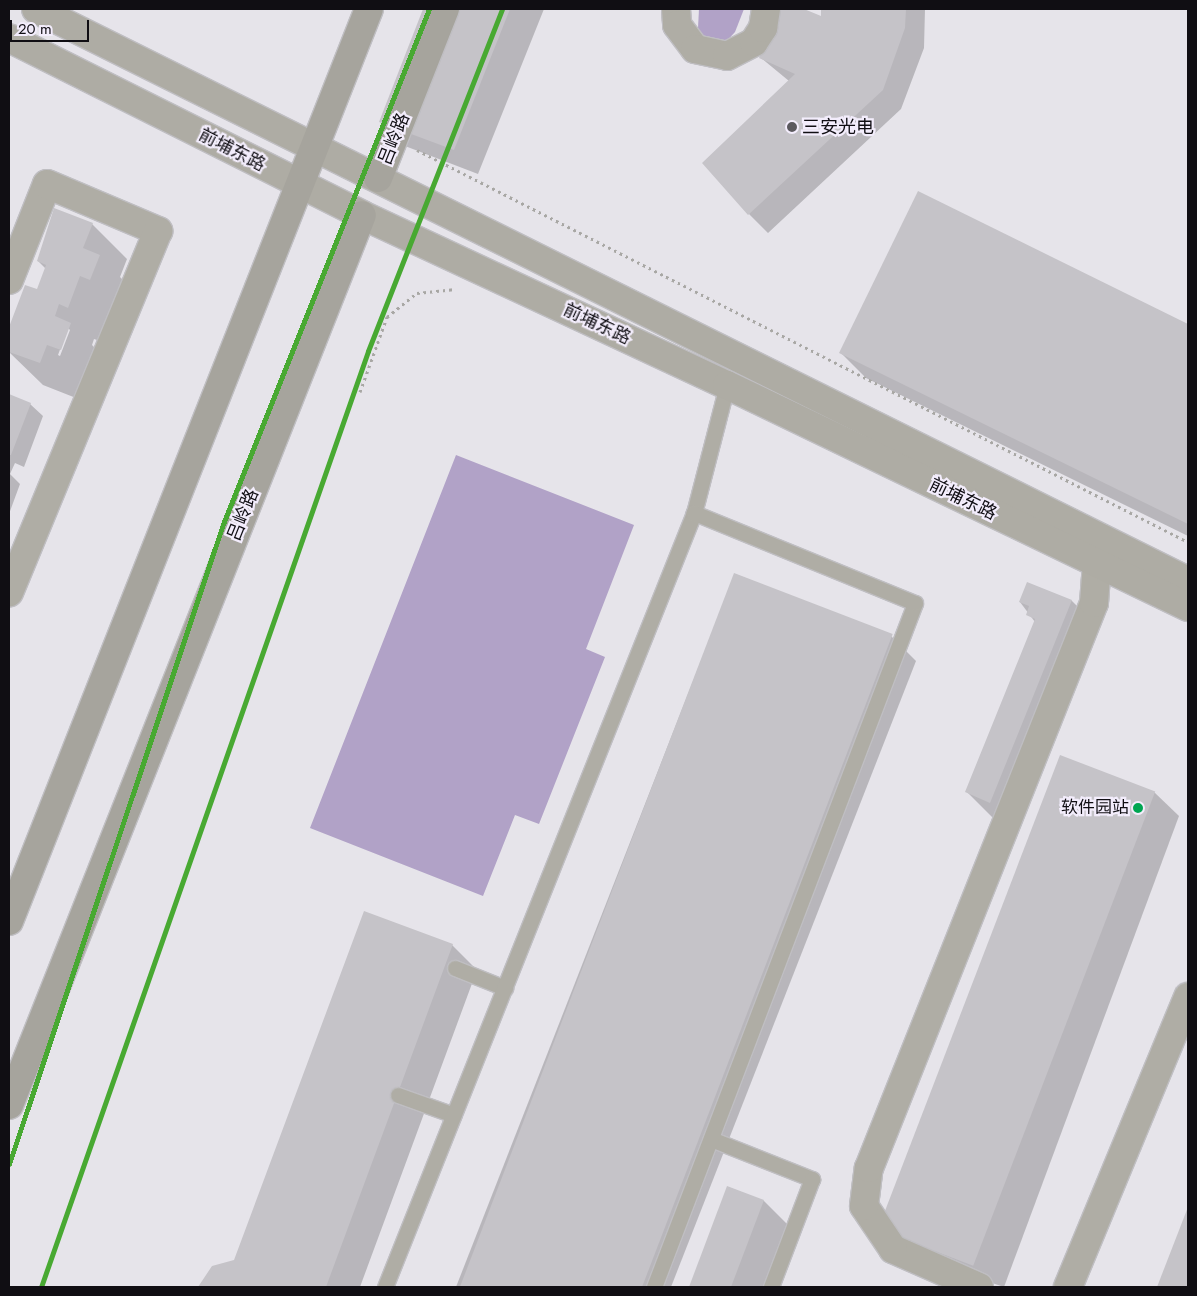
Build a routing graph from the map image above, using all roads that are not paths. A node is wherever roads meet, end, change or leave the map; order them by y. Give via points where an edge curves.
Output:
1 (36, 9) edge
2 (369, 9) edge
3 (445, 9) edge
4 (676, 9) edge
5 (766, 9) edge
6 (9, 38) edge
7 (315, 147) junction
8 (378, 178) junction
9 (300, 184) junction
10 (362, 216) junction
11 (9, 280) edge
12 (728, 385) junction
13 (694, 513) junction
14 (1097, 563) junction
15 (1188, 581) edge
16 (9, 592) edge
17 (1188, 607) edge
18 (9, 921) edge
19 (455, 968) dead end
20 (505, 988) junction
21 (1188, 997) edge
22 (398, 1095) dead end
23 (9, 1105) edge
24 (454, 1114) junction
25 (711, 1139) junction
26 (385, 1287) edge
27 (654, 1287) edge
28 (772, 1287) edge
29 (978, 1287) edge
30 (1068, 1287) edge

1 - 7 main road, 前埔东路
2 - 7 main road
3 - 8 main road, 吕岭路
4 - 5 street via 677,24 695,49 727,56 754,42 763,28
6 - 9 main road, 前埔东路
7 - 8 main road, 前埔东路
7 - 9 main road
8 - 10 main road, 吕岭路
8 - 15 main road, 前埔东路
9 - 10 main road, 前埔东路
9 - 18 main road
10 - 12 main road, 前埔东路
10 - 23 main road, 吕岭路
11 - 16 street via 47,184 158,231
12 - 13 lane
12 - 14 main road, 前埔东路
13 - 20 lane
13 - 25 lane via 915,603
14 - 17 main road, 前埔东路
14 - 29 street via 1094,603 869,1168 864,1206 893,1249
19 - 20 lane
20 - 24 lane
21 - 30 street
22 - 24 lane
24 - 26 lane
25 - 27 lane
25 - 28 lane via 812,1179

